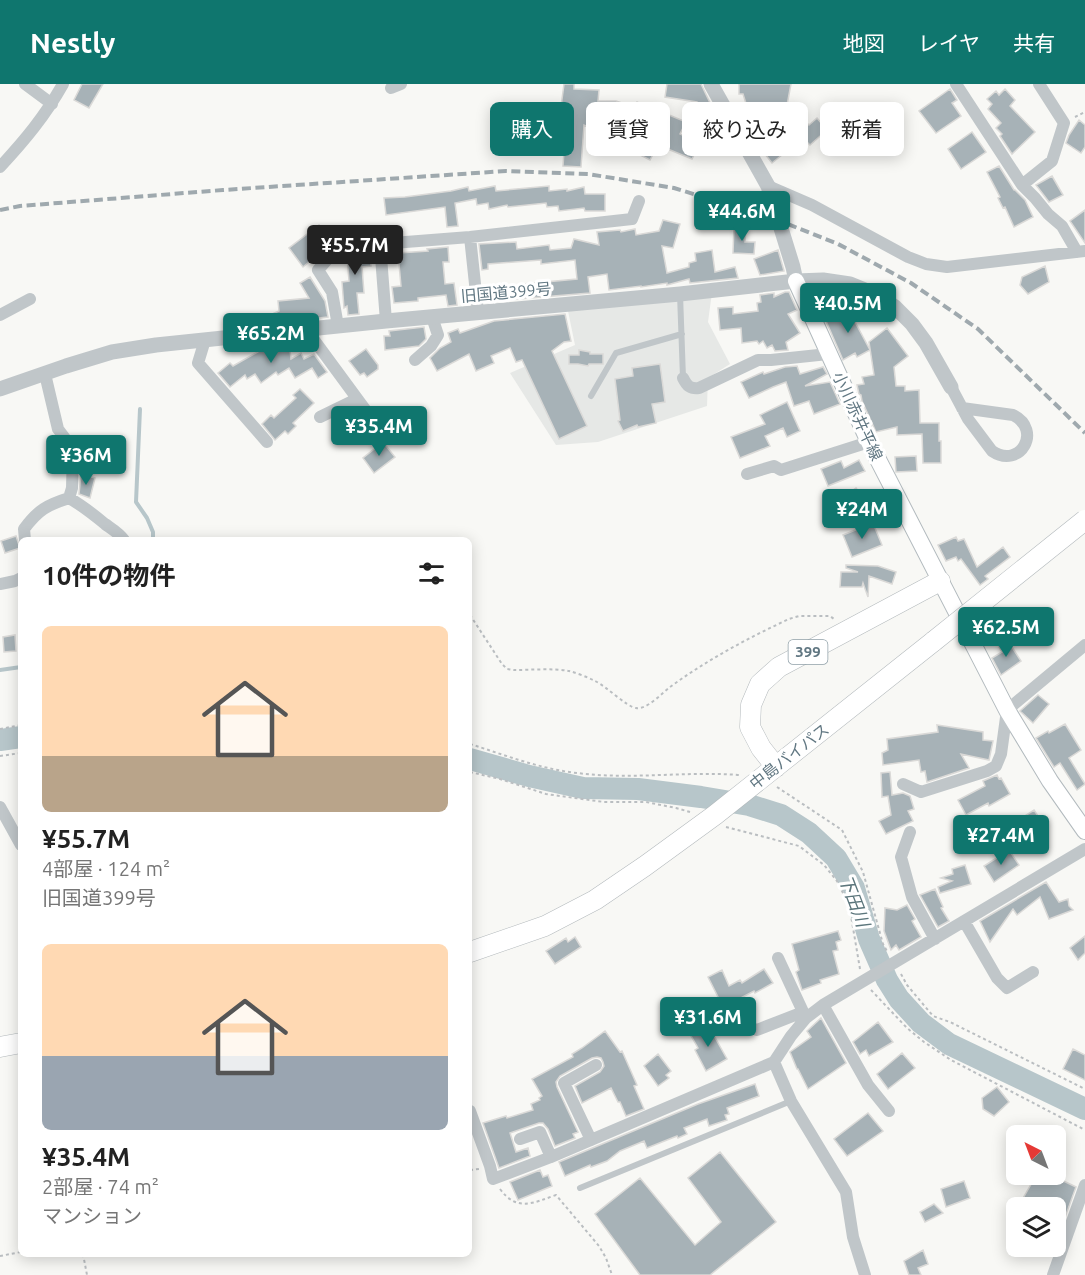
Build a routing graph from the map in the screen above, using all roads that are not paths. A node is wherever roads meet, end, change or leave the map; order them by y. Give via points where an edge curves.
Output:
1 (25, 84) edge
2 (63, 84) edge
3 (711, 84) edge
4 (956, 84) edge
5 (1039, 84) edge
6 (52, 104) junction
7 (0, 167) edge
8 (1022, 185) junction
9 (768, 186) junction
10 (639, 201) dead end
11 (470, 237) junction
12 (1081, 252) edge
13 (333, 253) dead end
14 (796, 281) junction
15 (680, 294) junction
16 (30, 299) dead end
17 (478, 312) junction
18 (0, 315) edge
19 (432, 317) junction
20 (386, 321) junction
21 (338, 326) junction
22 (306, 329) junction
23 (682, 334) junction
24 (205, 340) junction
25 (828, 354) junction
26 (415, 360) dead end
27 (45, 374) junction
28 (683, 378) joint
29 (951, 387) joint
30 (0, 389) edge
31 (591, 396) dead end
32 (357, 399) junction
33 (962, 408) junction
34 (320, 417) dead end
35 (381, 431) dead end
36 (267, 442) dead end
37 (869, 442) junction
38 (747, 474) dead end
39 (69, 498) junction
40 (1085, 520) edge
41 (25, 537) edge
42 (122, 537) edge
43 (18, 581) edge
44 (940, 581) junction
45 (0, 584) edge
46 (1085, 645) edge
47 (1007, 710) junction
48 (762, 778) junction
49 (903, 784) dead end
50 (0, 807) edge
51 (1085, 831) edge
52 (910, 832) dead end
53 (18, 840) edge
54 (1085, 849) edge
55 (964, 921) junction
56 (934, 939) junction
57 (472, 951) edge
58 (778, 958) dead end
59 (1033, 972) dead end
60 (824, 1005) junction
61 (805, 1015) junction
62 (738, 1016) dead end
63 (18, 1044) edge
64 (0, 1047) edge
65 (774, 1062) junction
66 (596, 1065) dead end
67 (791, 1101) junction
68 (889, 1111) dead end
69 (472, 1117) edge
70 (520, 1139) dead end
71 (591, 1140) junction
72 (551, 1157) junction
73 (1085, 1185) edge
74 (580, 1188) dead end
75 (865, 1275) edge
76 (1053, 1275) edge

1 - 6 street
2 - 6 street
3 - 9 street
4 - 8 street
5 - 8 street via 1064,123 1052,161
6 - 7 street
8 - 12 street
9 - 12 street via 926,264 947,267
9 - 14 street
10 - 11 street via 632,219
11 - 17 street
11 - 20 street via 380,244
13 - 21 street via 318,270 332,292
14 - 15 street, 旧国道399号
14 - 25 main road, 小川赤井平線
14 - 29 street, 旧国道399号 via 850,284 895,307 926,343
15 - 17 street, 旧国道399号
15 - 23 lane
16 - 18 street
17 - 19 street, 旧国道399号
19 - 20 street, 旧国道399号
19 - 26 street via 438,335
20 - 21 street, 旧国道399号
21 - 22 street, 旧国道399号
22 - 24 street, 旧国道399号
22 - 32 street
23 - 28 lane
23 - 31 lane via 616,353
24 - 27 street, 旧国道399号 via 112,352
24 - 36 street via 198,363
25 - 28 street via 758,360 699,388 687,386
25 - 37 main road, 小川赤井平線
27 - 30 street, 旧国道399号
27 - 39 street via 58,429 74,449
29 - 33 street, 旧国道399号
32 - 34 street
32 - 35 street
33 - 33 street, 旧国道399号 via 992,451 1008,456 1023,448 1027,432 1018,417
37 - 38 street via 781,471 774,466
37 - 44 main road, 小川赤井平線
39 - 41 street via 36,514 24,529
39 - 42 street
40 - 48 highway, 中島バイパス, bridge
43 - 45 street
44 - 47 main road, 小川赤井平線
44 - 48 highway, 399 via 779,667 760,684 751,705 750,727 761,747
46 - 47 street
47 - 49 street via 996,766 921,792
47 - 51 main road, 小川赤井平線
48 - 57 highway, 中島バイパス via 595,900 545,926
50 - 53 street
52 - 56 street via 901,857 912,897
54 - 55 street
55 - 56 street
55 - 59 street via 997,978 1007,988
56 - 60 street
58 - 61 street
60 - 61 street
60 - 68 street via 868,1084
61 - 62 street via 757,1030 743,1026
61 - 65 street
63 - 64 highway
65 - 67 street
65 - 71 street
66 - 71 street via 564,1083
67 - 74 lane
67 - 75 street via 846,1192 853,1237
69 - 72 street via 492,1179
70 - 72 street via 540,1132
71 - 72 street
73 - 76 street

